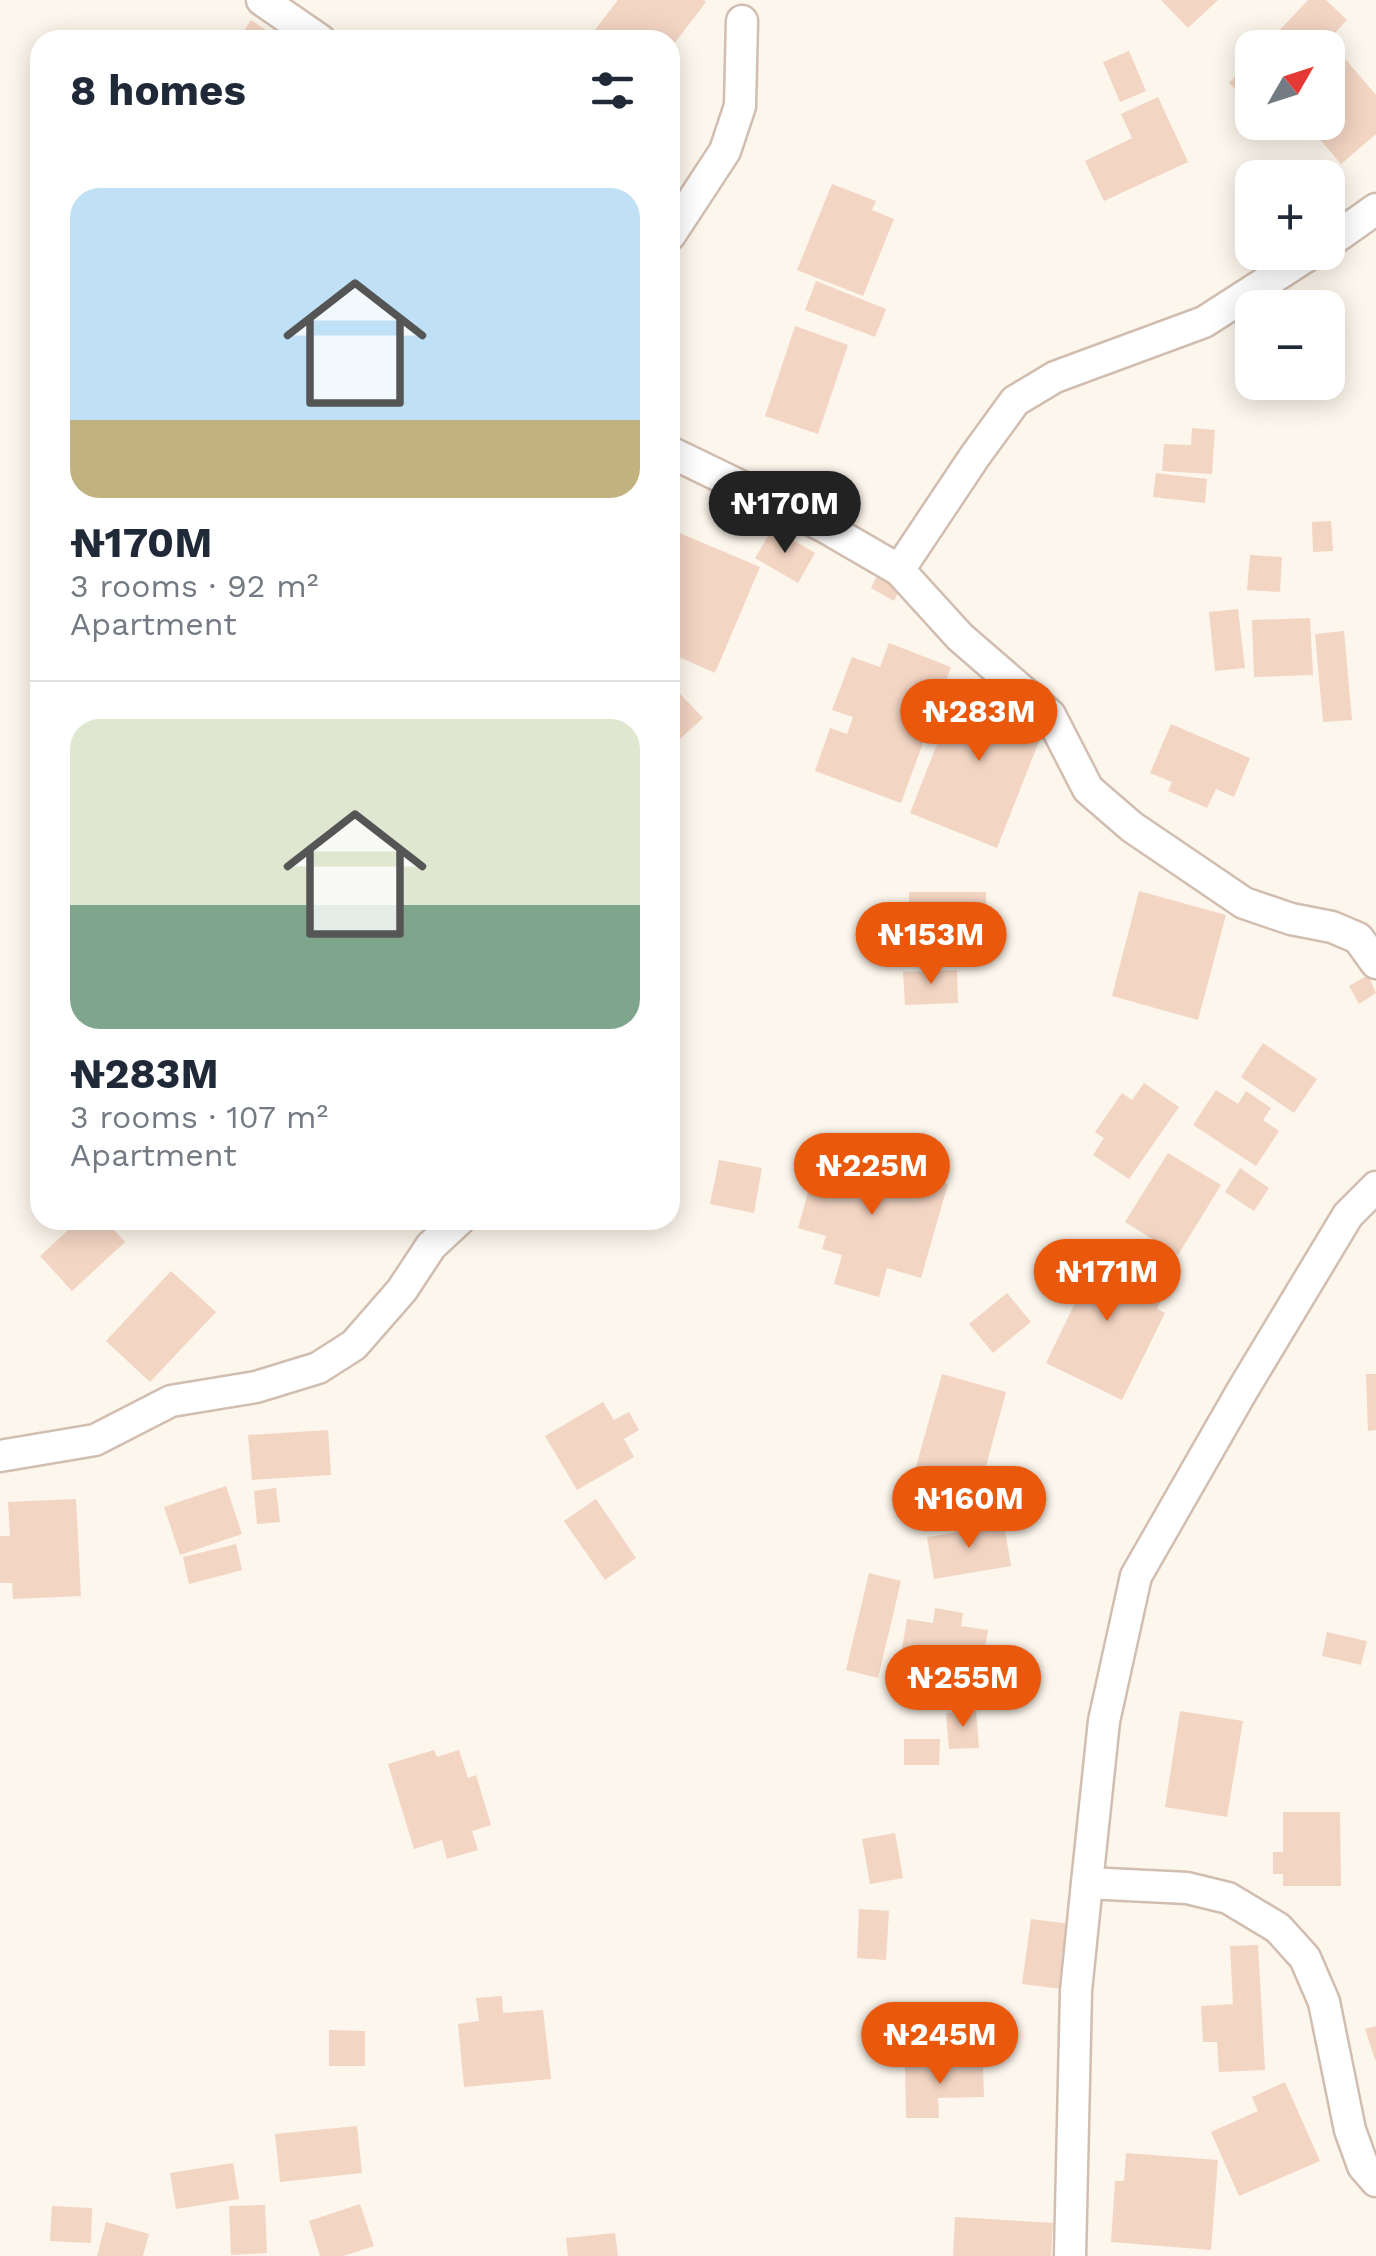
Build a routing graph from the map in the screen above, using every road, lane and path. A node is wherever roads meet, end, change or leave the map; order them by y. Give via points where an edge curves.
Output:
1 (262, 0) edge
2 (742, 21) dead end
3 (306, 30) edge
4 (1376, 209) edge
5 (680, 219) edge
6 (1345, 231) edge
7 (1285, 270) edge
8 (680, 457) edge
9 (899, 570) junction
10 (1376, 963) edge
11 (1376, 1188) edge
12 (449, 1230) edge
13 (0, 1456) edge
14 (1087, 1883) junction
15 (1376, 2181) edge
16 (1070, 2256) edge

1 - 3 street
2 - 5 street via 740,106 724,151
4 - 6 street
7 - 9 street via 1204,322 1055,377 1014,401
8 - 9 street
9 - 10 street via 960,637 1050,715 1088,789 1132,827 1244,903 1358,938
11 - 14 street via 1348,1215 1136,1576 1104,1721
12 - 13 street via 354,1345 318,1368 171,1401 95,1440
14 - 15 street via 1188,1888 1228,1898 1278,1928 1305,1958 1324,2002 1350,2130
14 - 16 street via 1076,1991

